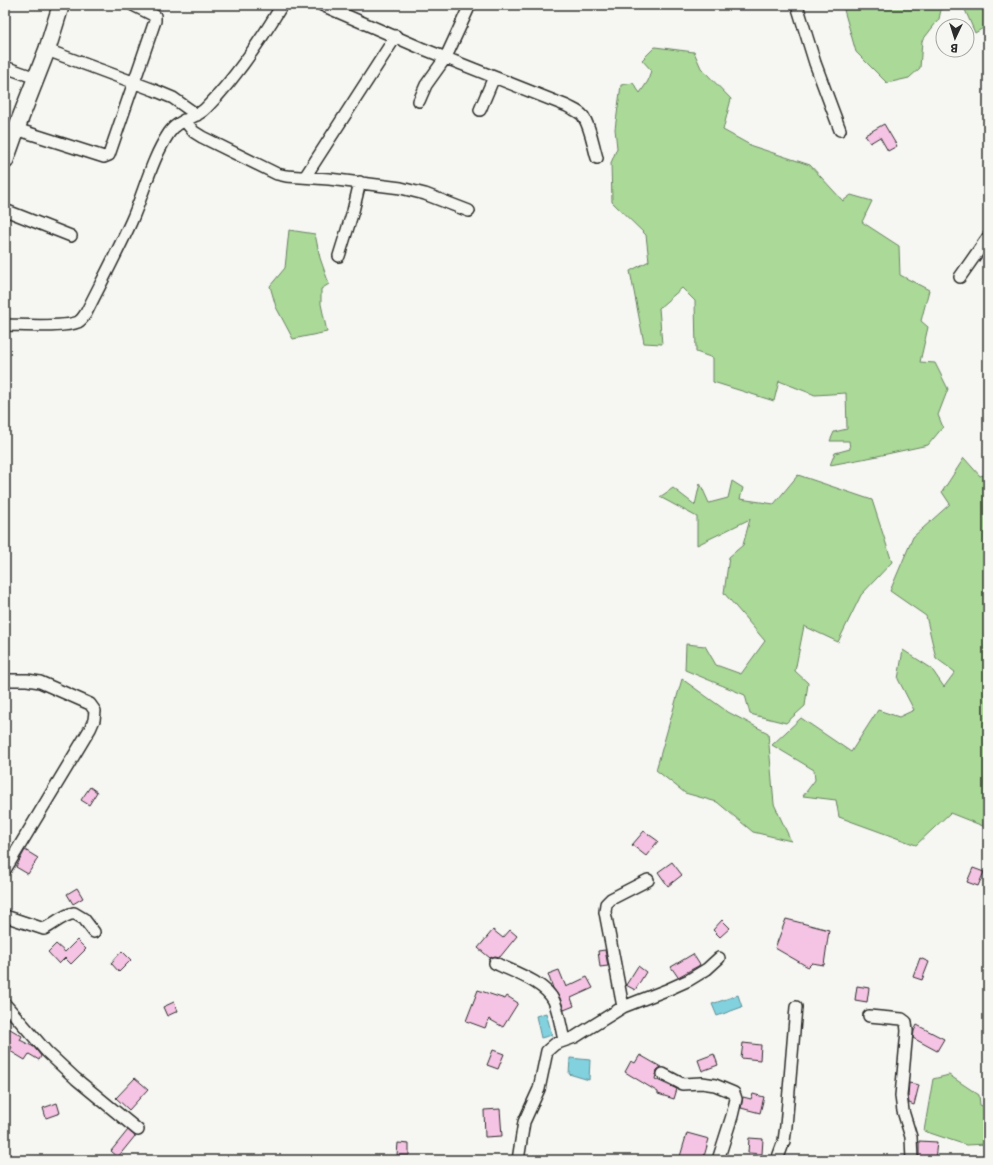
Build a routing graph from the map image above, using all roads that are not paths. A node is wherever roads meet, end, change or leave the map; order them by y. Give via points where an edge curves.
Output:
1 (61, 5) edge
2 (133, 5) edge
3 (282, 5) edge
4 (322, 5) edge
5 (470, 5) edge
6 (797, 5) edge
7 (396, 36) junction
8 (47, 50) junction
9 (446, 57) junction
10 (5, 67) edge
11 (494, 77) junction
12 (36, 78) junction
13 (134, 82) junction
14 (419, 101) dead end
15 (480, 110) dead end
16 (196, 115) junction
17 (184, 120) junction
18 (16, 129) junction
19 (840, 130) dead end
20 (597, 158) dead end
21 (5, 161) edge
22 (306, 177) junction
23 (360, 182) junction
24 (5, 210) edge
25 (469, 211) dead end
26 (71, 236) dead end
27 (988, 237) edge
28 (339, 256) dead end
29 (960, 276) dead end
30 (5, 325) edge
31 (5, 680) edge
32 (6, 867) edge
33 (648, 880) dead end
34 (5, 916) edge
35 (94, 932) dead end
36 (719, 958) dead end
37 (495, 963) dead end
38 (5, 1004) edge
39 (623, 1007) junction
40 (796, 1007) dead end
41 (869, 1016) dead end
42 (564, 1040) junction
43 (663, 1074) dead end
44 (138, 1130) dead end
45 (518, 1160) edge
46 (718, 1160) edge
47 (777, 1160) edge
48 (912, 1160) edge

1 - 8 street
2 - 13 street via 155,16
3 - 16 street via 234,76 205,109
4 - 7 street
5 - 9 street
6 - 19 street
7 - 9 street
7 - 22 street
8 - 12 street
8 - 13 street
9 - 11 street
9 - 14 street via 426,85
10 - 12 street
11 - 15 street
11 - 20 street via 578,112 583,116 588,128
12 - 18 street
13 - 16 street via 173,98
13 - 18 street via 107,156
16 - 17 street
17 - 22 street via 202,137 263,168 286,176
17 - 30 street via 174,127 162,145 131,222 81,320 65,324
18 - 21 street
22 - 23 street
23 - 25 street via 425,194
23 - 28 street
24 - 26 street
27 - 29 street
31 - 32 street via 40,682 90,704 95,711 90,729
33 - 39 street via 606,904 605,912
34 - 35 street via 44,929 66,914 74,913 80,915
36 - 39 street via 707,970 689,980
37 - 42 street via 532,981 550,995
38 - 44 street via 47,1052
39 - 42 street via 586,1030
40 - 47 street via 786,1126
41 - 48 street via 902,1019 906,1022 901,1096 911,1137
42 - 45 street via 547,1051 539,1089 524,1122
43 - 46 street via 682,1084 715,1085 734,1093 736,1099 732,1116

